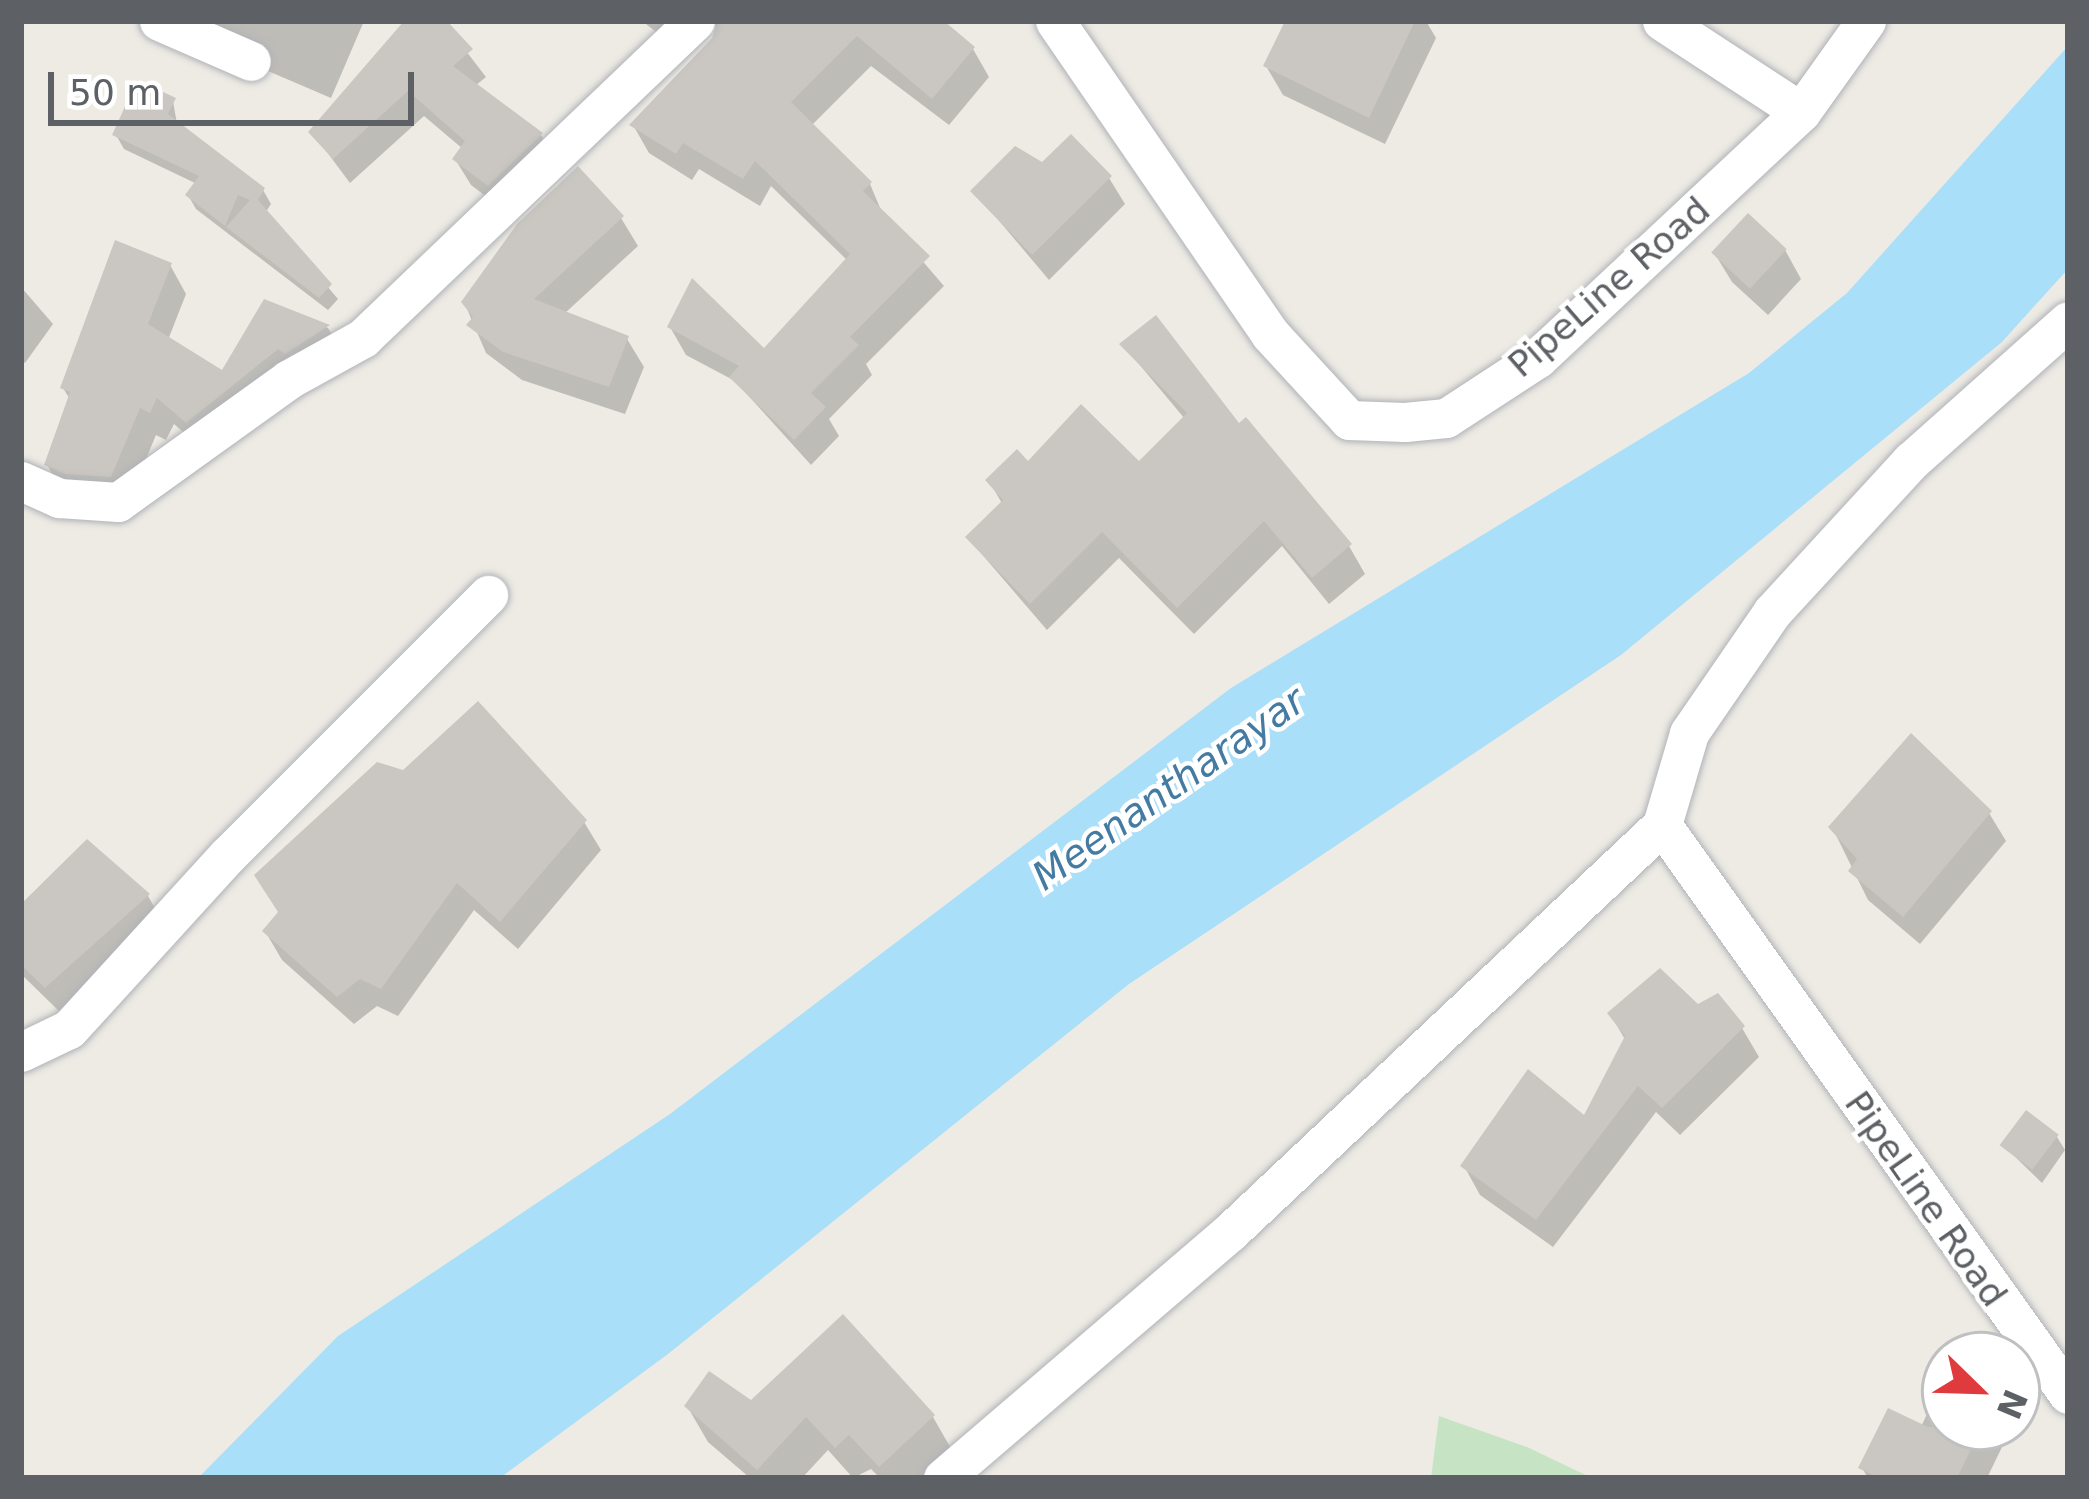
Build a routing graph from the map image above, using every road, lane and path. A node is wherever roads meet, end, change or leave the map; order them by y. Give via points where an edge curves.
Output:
1 (159, 21) edge
2 (694, 21) edge
3 (1055, 21) edge
4 (1662, 21) edge
5 (1866, 21) edge
6 (251, 62) dead end
7 (1801, 112) junction
8 (2068, 321) edge
9 (21, 481) edge
10 (488, 596) dead end
11 (1662, 825) junction
12 (21, 1052) edge
13 (2068, 1394) edge
14 (943, 1478) edge

1 - 6 street
2 - 9 street via 363,338 289,379 118,502 59,498
3 - 7 street, PipeLine Road via 1270,334 1349,420 1446,418 1538,358
4 - 7 street
5 - 7 street, PipeLine Road
8 - 11 street via 1911,461 1773,611 1689,733
10 - 12 street via 228,855 69,1029
11 - 13 street, PipeLine Road
11 - 14 street via 1230,1232

